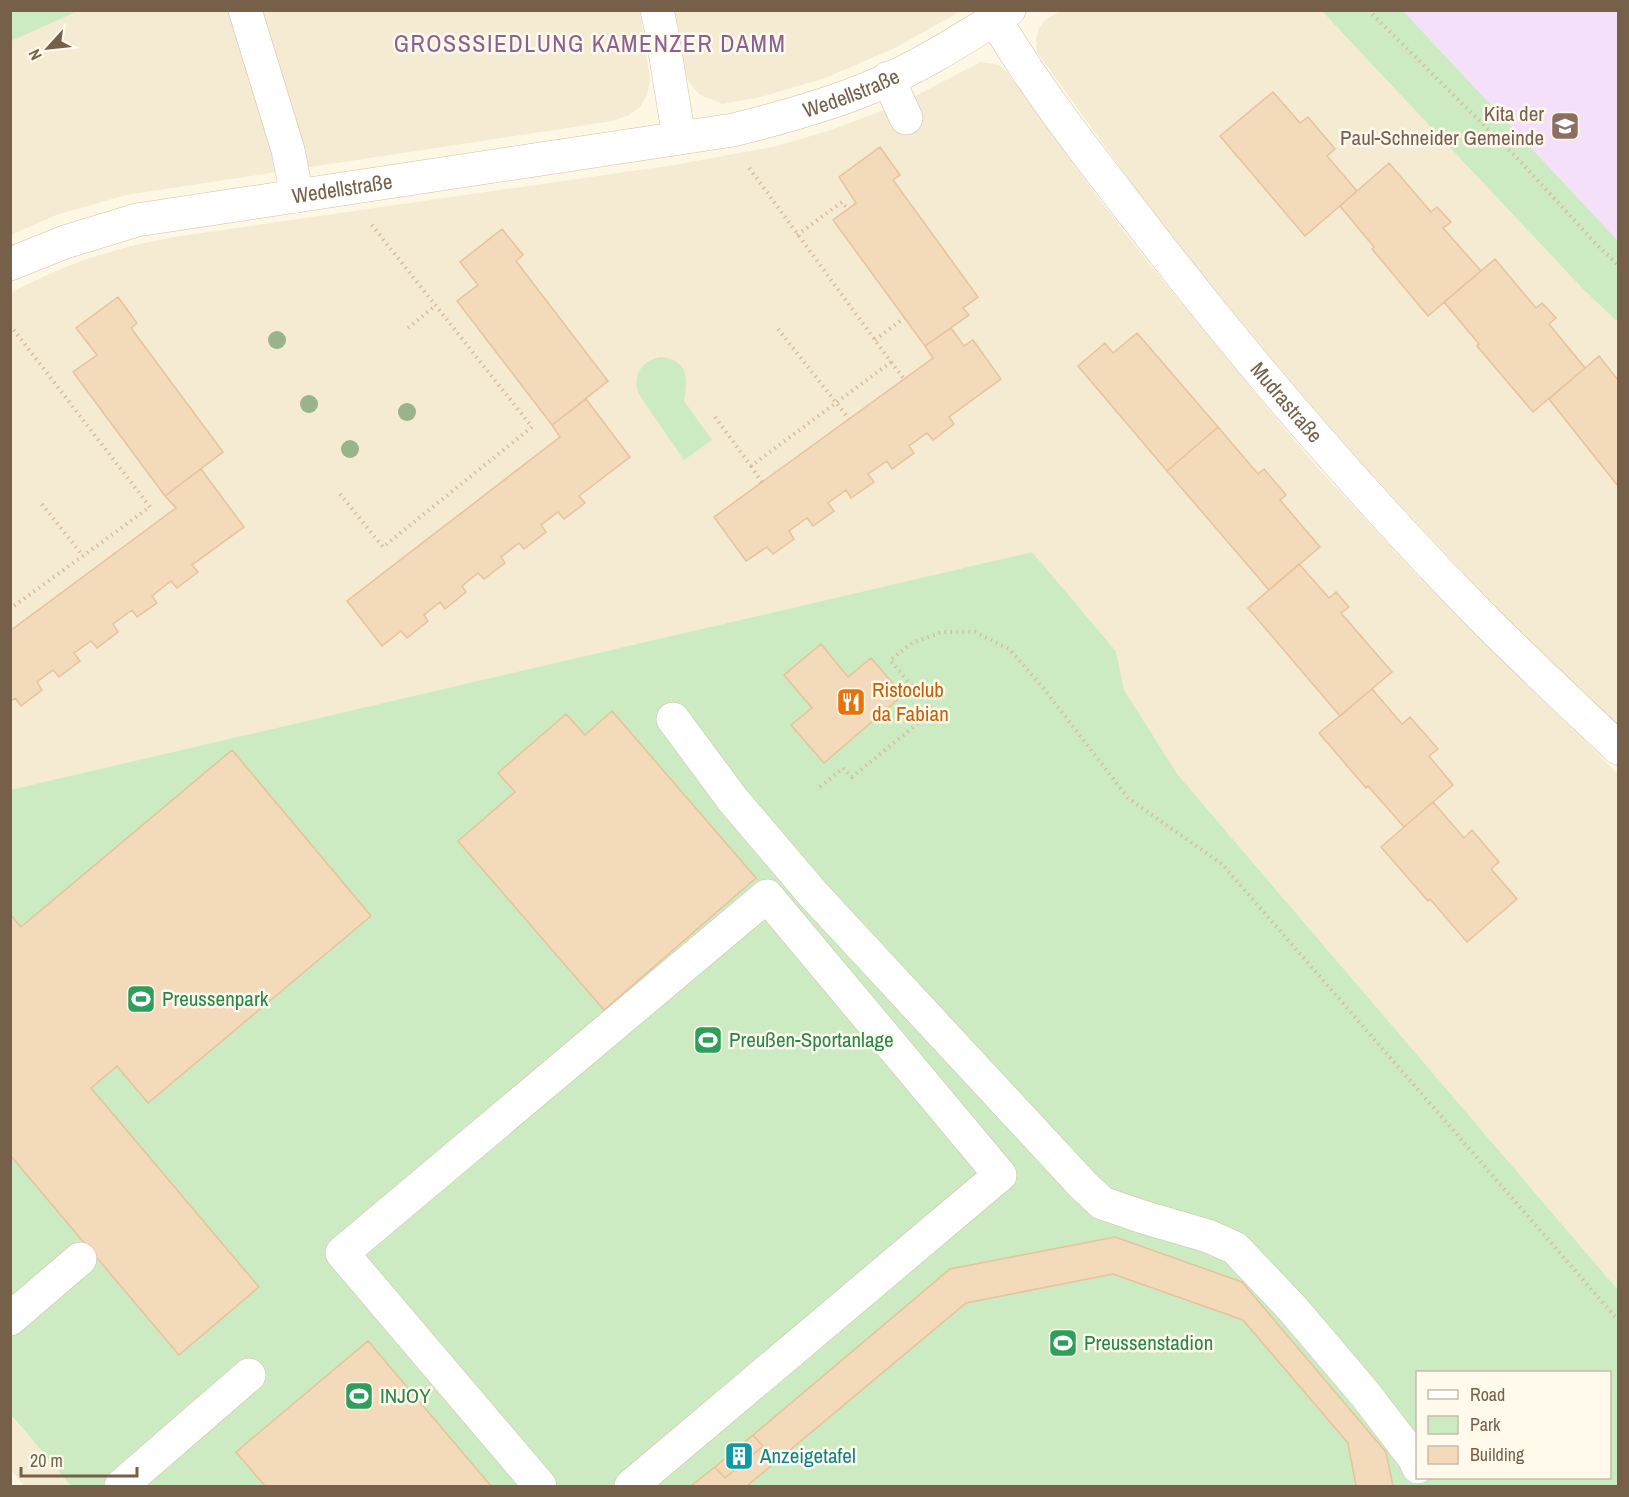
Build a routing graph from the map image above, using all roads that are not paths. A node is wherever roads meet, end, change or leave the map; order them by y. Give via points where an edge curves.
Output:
1 (245, 10) edge
2 (657, 10) edge
3 (1002, 15) edge
4 (888, 78) junction
5 (906, 118) dead end
6 (679, 138) junction
7 (297, 196) junction
8 (10, 264) edge
9 (673, 719) dead end
10 (1618, 748) edge
11 (80, 1259) dead end
12 (10, 1319) edge
13 (249, 1375) dead end
14 (1416, 1462) edge
15 (143, 1480) edge
16 (540, 1486) edge
17 (631, 1486) edge

1 - 7 street via 288,150
2 - 6 street
3 - 4 street, Wedellstraße
3 - 10 street, Mudrastraße via 1022,66 1270,385 1350,477 1486,621
4 - 5 street
4 - 6 street, Wedellstraße via 798,113 733,130
6 - 7 street, Wedellstraße
7 - 8 street, Wedellstraße via 137,220
9 - 14 street via 733,800 813,894 1082,1184 1102,1203 1234,1248 1292,1308 1365,1394
11 - 12 street
13 - 15 street
16 - 17 street via 342,1253 768,896 1000,1175

